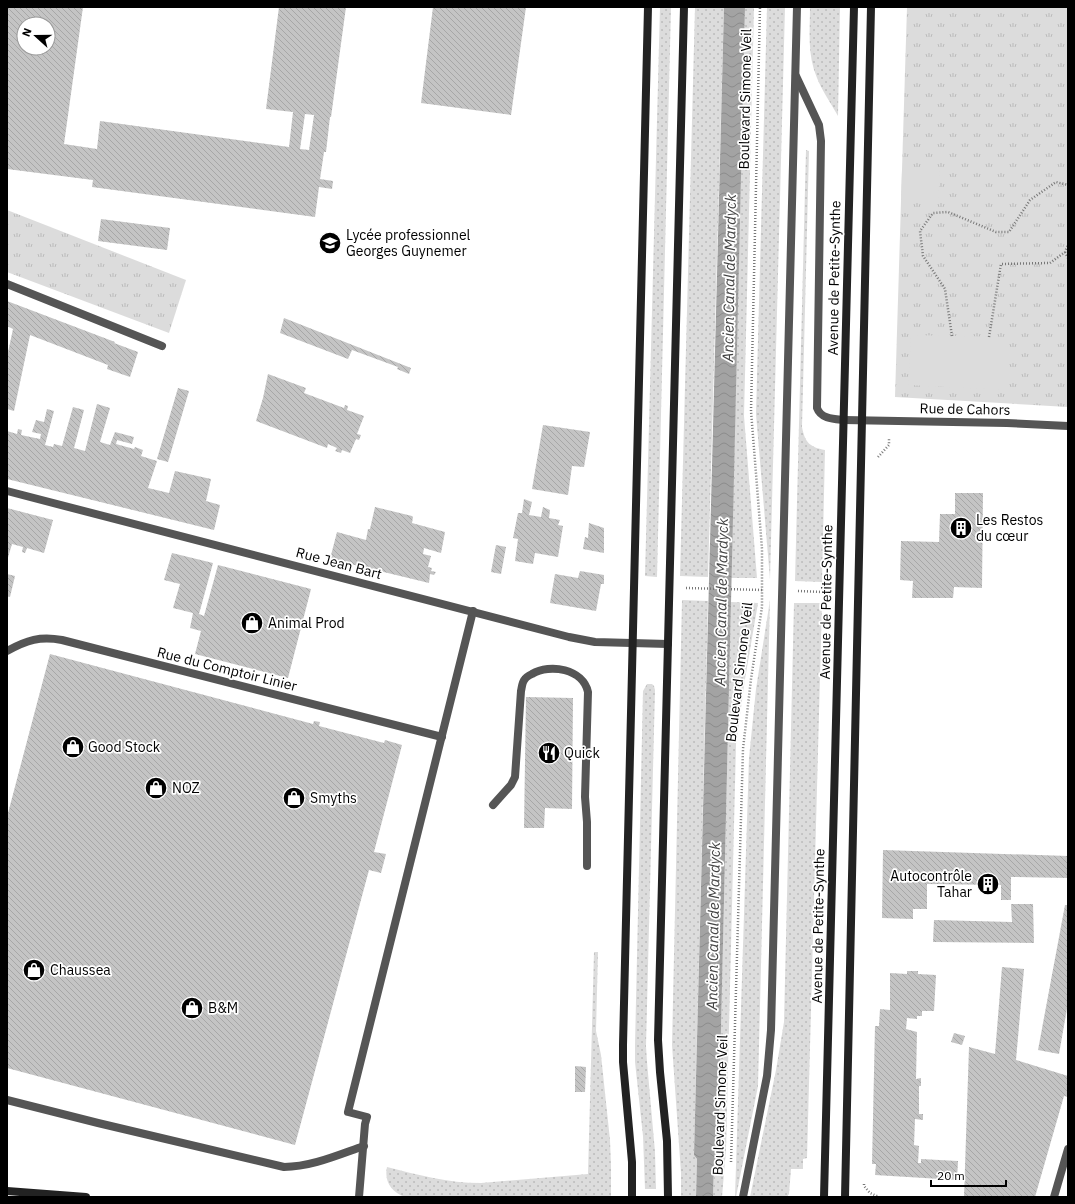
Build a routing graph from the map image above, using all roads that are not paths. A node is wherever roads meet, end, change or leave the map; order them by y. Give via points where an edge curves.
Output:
1 (648, 7) edge
2 (684, 7) edge
3 (797, 7) edge
4 (854, 7) edge
5 (871, 7) edge
6 (795, 73) junction
7 (7, 284) edge
8 (162, 346) dead end
9 (844, 420) junction
10 (861, 420) junction
11 (1068, 426) edge
12 (7, 491) edge
13 (473, 612) junction
14 (633, 644) junction
15 (668, 644) junction
16 (7, 651) edge
17 (442, 737) junction
18 (493, 805) dead end
19 (587, 866) dead end
20 (7, 1100) edge
21 (364, 1146) junction
22 (1068, 1149) edge
23 (7, 1191) edge
24 (845, 1193) edge
25 (86, 1197) edge
26 (359, 1197) edge
27 (632, 1197) edge
28 (668, 1197) edge
29 (743, 1197) edge
30 (824, 1197) edge
31 (852, 1197) edge
32 (1054, 1197) edge

1 - 14 street
2 - 15 street
3 - 6 street, Boulevard Simone Veil
4 - 9 street, Avenue de Petite-Synthe
5 - 10 street
6 - 9 street, Boulevard Simone Veil via 819,125 821,141 816,408 824,416
6 - 29 street, Boulevard Simone Veil via 770,1048 765,1089
7 - 8 street
9 - 10 street, Rue de Cahors
9 - 30 street, Avenue de Petite-Synthe
10 - 11 street, Rue de Cahors
10 - 24 street
12 - 13 street, Rue Jean Bart
13 - 14 street, Rue Jean Bart via 581,640
13 - 17 street
14 - 15 street, Rue Jean Bart
14 - 27 street via 623,1045 632,1162
15 - 28 street via 658,1040 667,1141
16 - 17 street, Rue du Comptoir Linier via 36,639 62,640
17 - 21 street via 348,1112 367,1117
18 - 19 street via 512,785 515,777 524,679 536,671 554,668 581,678 588,692 585,798
20 - 21 street via 284,1167 311,1164
21 - 26 street
22 - 32 street
23 - 25 street
24 - 31 street

